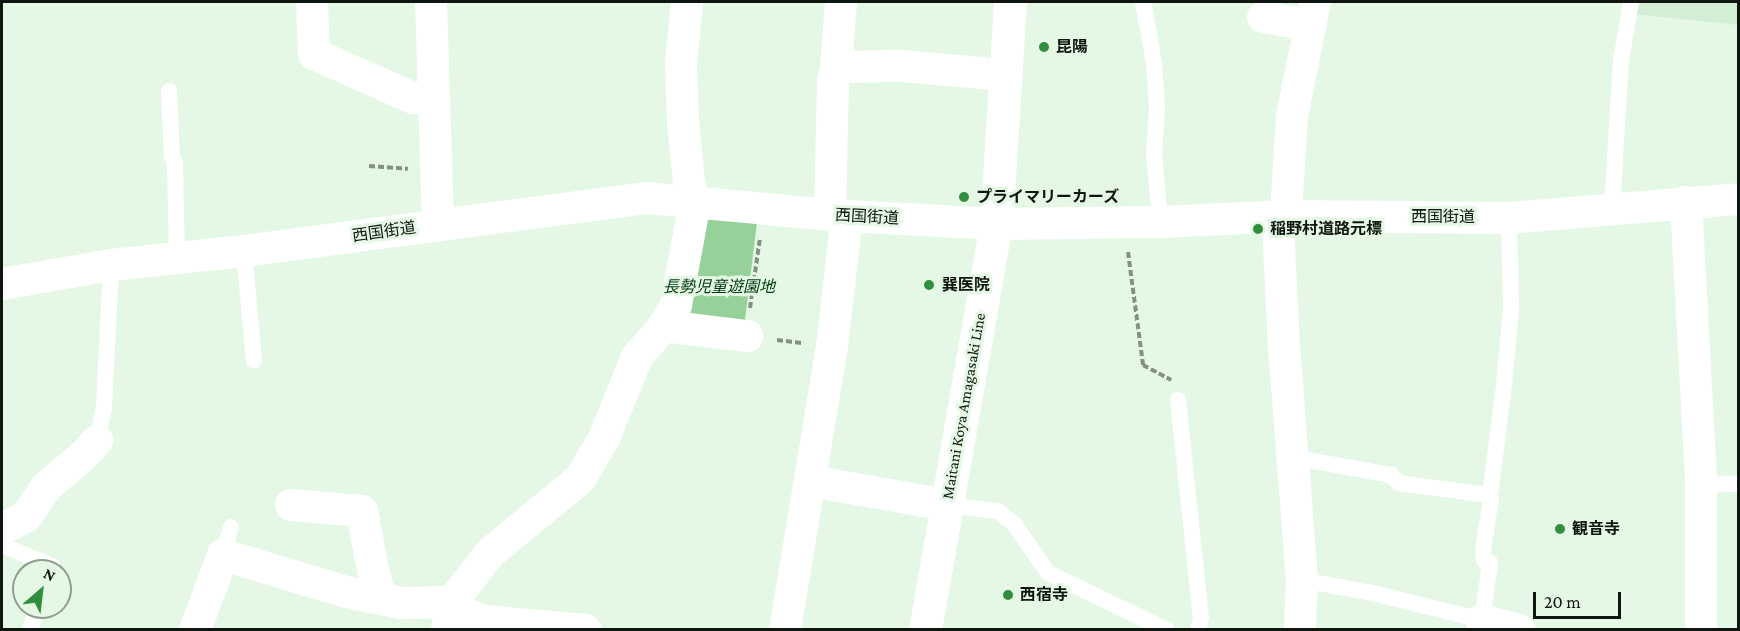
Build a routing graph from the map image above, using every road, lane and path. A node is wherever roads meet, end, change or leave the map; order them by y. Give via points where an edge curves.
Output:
1 (312, 2) edge
2 (431, 2) edge
3 (687, 2) edge
4 (841, 2) edge
5 (1010, 2) edge
6 (1143, 2) edge
7 (1631, 2) edge
8 (1312, 13) edge
9 (1263, 17) dead end
10 (836, 67) junction
11 (1005, 75) junction
12 (169, 92) dead end
13 (434, 95) junction
14 (1738, 199) edge
15 (695, 202) junction
16 (1686, 202) junction
17 (764, 209) junction
18 (1612, 210) junction
19 (839, 215) junction
20 (1286, 216) junction
21 (1509, 218) junction
22 (1160, 222) junction
23 (1124, 223) junction
24 (996, 224) junction
25 (438, 225) junction
26 (244, 251) junction
27 (177, 259) junction
28 (111, 266) junction
29 (2, 284) edge
30 (664, 326) junction
31 (747, 336) junction
32 (832, 346) junction
33 (254, 361) dead end
34 (1178, 400) joint
35 (97, 441) joint
36 (1292, 457) junction
37 (810, 481) junction
38 (1701, 484) junction
39 (1738, 484) edge
40 (1488, 495) junction
41 (291, 505) dead end
42 (947, 505) junction
43 (2, 529) edge
44 (2, 545) edge
45 (35, 559) edge
46 (1302, 580) junction
47 (381, 599) junction
48 (450, 616) edge
49 (1482, 620) junction
50 (195, 630) edge
51 (586, 630) edge
52 (785, 630) edge
53 (925, 630) edge
54 (1167, 630) edge
55 (1198, 630) edge
56 (1300, 630) edge
57 (1520, 630) edge
58 (1701, 630) edge

1 - 13 street via 314,54 412,98
2 - 13 street
3 - 15 street via 681,64 683,121 689,182
4 - 10 street
5 - 11 main road, Maitani Koya Amagasaki Line
6 - 22 lane via 1154,63 1154,153
7 - 18 lane via 1621,60
8 - 9 street
8 - 20 street via 1292,116
10 - 11 street via 902,66
10 - 19 street via 833,81
11 - 24 main road, Maitani Koya Amagasaki Line
12 - 27 lane
13 - 25 street
14 - 16 street, 西国街道
15 - 17 street, 西国街道
15 - 25 street, 西国街道 via 648,198
15 - 30 street via 676,305
16 - 18 street, 西国街道
16 - 38 street
17 - 19 street, 西国街道
17 - 31 path
18 - 21 street, 西国街道
19 - 24 street, 西国街道
19 - 32 street
20 - 21 street, 西国街道
20 - 22 street, 西国街道
20 - 36 street via 1278,224
21 - 40 lane via 1511,309
22 - 23 street, 西国街道
23 - 24 street, 西国街道
23 - 34 path via 1143,365 1168,376
24 - 42 main road, Maitani Koya Amagasaki Line
25 - 26 street, 西国街道
26 - 27 street, 西国街道
26 - 33 lane
27 - 28 street, 西国街道
28 - 29 street, 西国街道
28 - 35 lane via 104,408
30 - 31 street
30 - 48 street via 637,357 604,438 580,478 490,553
31 - 32 path
32 - 37 street
34 - 55 lane via 1201,618
35 - 43 street via 46,487 26,517
36 - 40 lane via 1391,476 1399,483
36 - 46 street
37 - 42 street
37 - 52 street
38 - 39 lane
38 - 58 street
40 - 49 lane via 1491,499 1484,560 1490,563
41 - 47 street via 364,500
42 - 53 main road, Maitani Koya Amagasaki Line
42 - 54 lane via 998,511 1015,525 1048,573
44 - 45 lane
46 - 49 lane
46 - 56 street
47 - 48 street
47 - 50 street via 322,592 227,542
48 - 51 street via 464,613 485,621
49 - 57 street

